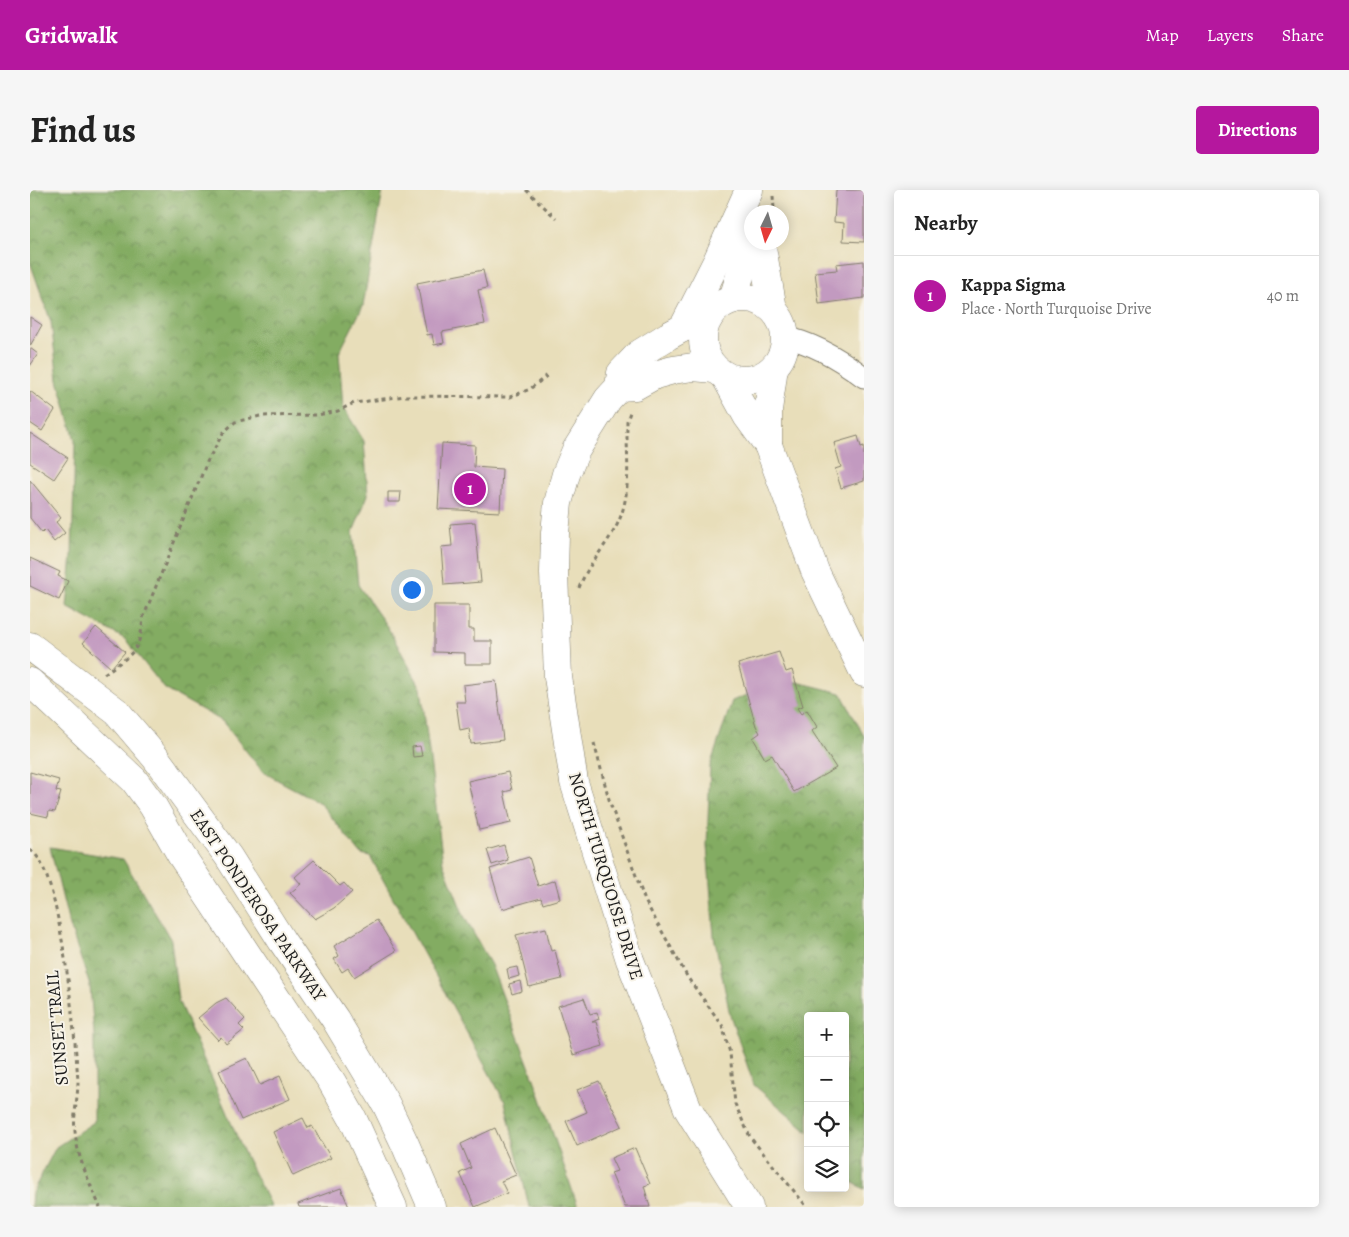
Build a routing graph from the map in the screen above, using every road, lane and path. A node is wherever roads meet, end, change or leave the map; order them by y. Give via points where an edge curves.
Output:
1 (526, 190) edge
2 (749, 190) edge
3 (773, 190) edge
4 (751, 205) edge
5 (774, 205) edge
6 (556, 218) dead end
7 (746, 250) edge
8 (762, 250) edge
9 (722, 305) junction
10 (773, 309) junction
11 (683, 328) junction
12 (784, 337) junction
13 (774, 367) junction
14 (720, 372) junction
15 (549, 374) dead end
16 (864, 378) edge
17 (627, 397) junction
18 (768, 444) junction
19 (579, 590) dead end
20 (30, 646) edge
21 (864, 673) edge
22 (30, 682) edge
23 (86, 688) junction
24 (593, 738) dead end
25 (164, 769) junction
26 (140, 788) junction
27 (30, 850) edge
28 (100, 1207) edge
29 (393, 1207) edge
30 (432, 1207) edge
31 (749, 1207) edge
32 (807, 1207) edge

1 - 6 path
2 - 4 street
2 - 11 street
3 - 5 path
7 - 9 street via 742,269
8 - 10 street
9 - 10 street via 746,298 758,300
9 - 11 street, NORTH TURQUOISE DRIVE
9 - 14 street via 706,324 705,350 708,360
10 - 12 street via 783,326
11 - 17 street, NORTH TURQUOISE DRIVE via 639,354 621,373
12 - 13 street
12 - 16 street via 802,340 848,365
13 - 14 street via 750,379 737,379
13 - 18 street via 768,410
14 - 17 street via 693,367 673,370 635,386
14 - 18 street
15 - 23 path via 530,389 510,397 405,396 354,403 338,411 317,415 260,416 235,422 222,433 207,462 143,618 135,650
17 - 19 path via 630,412 627,421 628,472 623,510 617,526 585,572
17 - 31 street, NORTH TURQUOISE DRIVE via 608,399 576,450 558,503 554,573 558,677 574,782 630,960 688,1109
18 - 21 street via 815,571
20 - 23 street, EAST PONDEROSA PARKWAY
22 - 26 street, EAST PONDEROSA PARKWAY
23 - 25 street, EAST PONDEROSA PARKWAY via 117,712
24 - 32 path via 610,803 645,901 688,978 722,1025 730,1054 735,1104 750,1137
25 - 26 street
25 - 30 street, EAST PONDEROSA PARKWAY via 228,856 336,1019 386,1104
26 - 29 street, EAST PONDEROSA PARKWAY via 332,1082 353,1119
27 - 28 path, SUNSET TRAIL via 44,866 58,923 76,1042 78,1085 74,1130 82,1164

